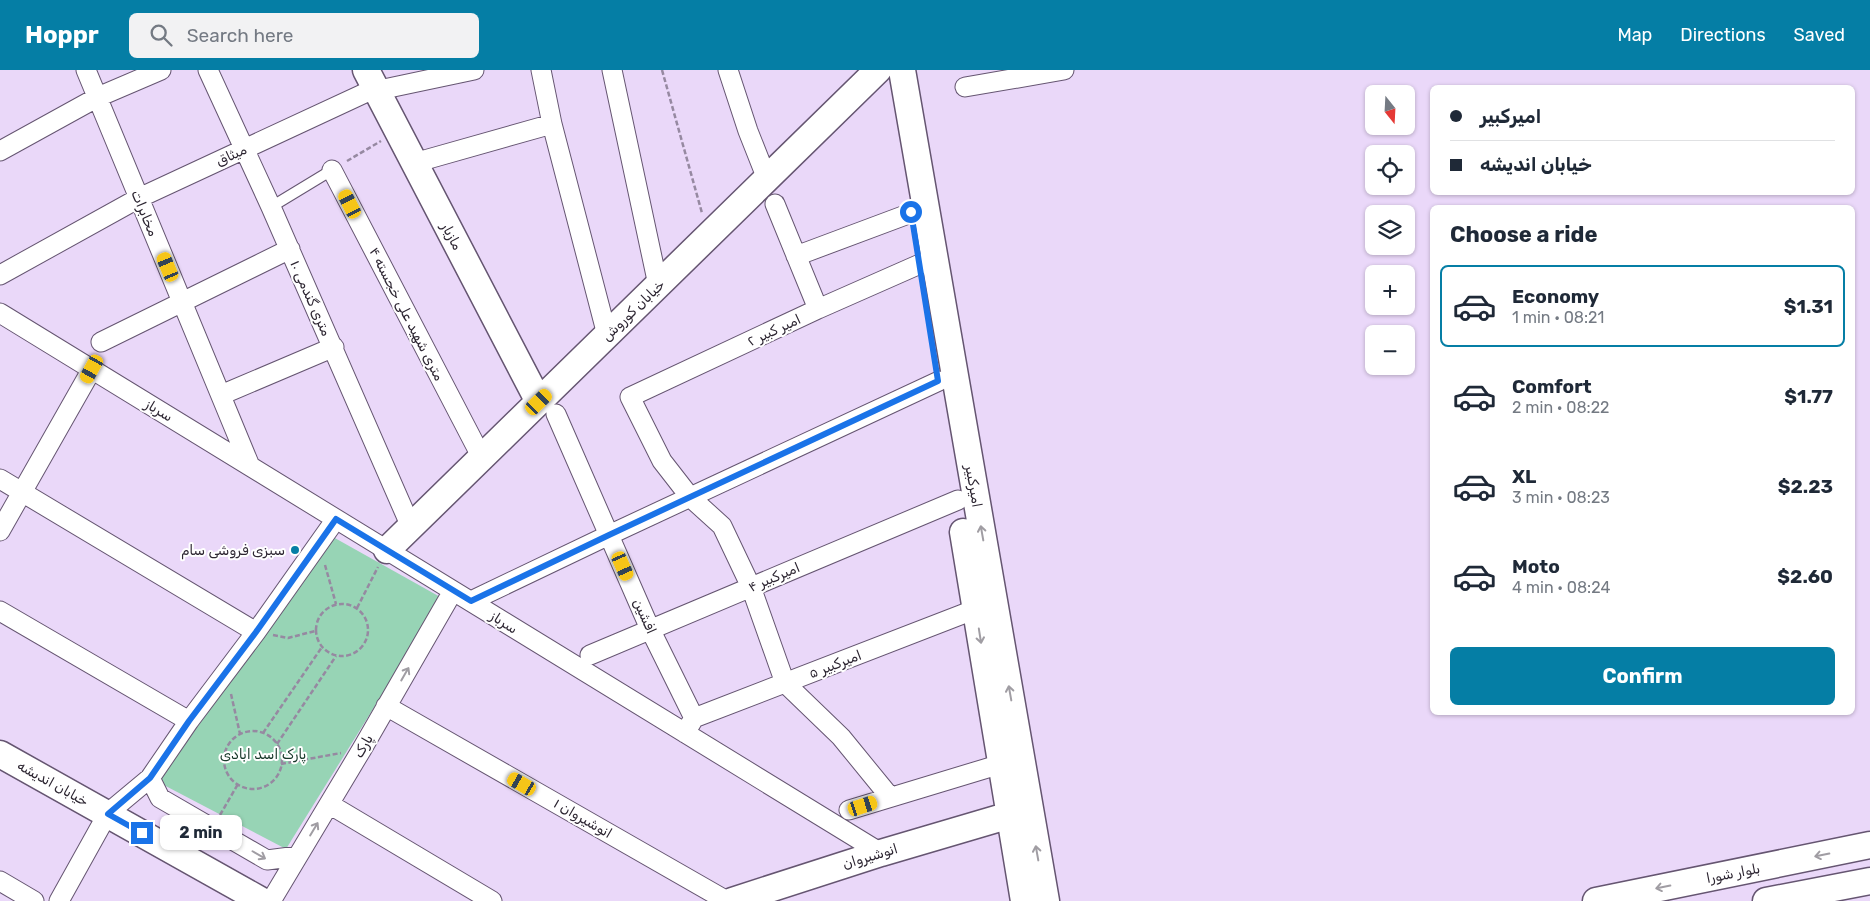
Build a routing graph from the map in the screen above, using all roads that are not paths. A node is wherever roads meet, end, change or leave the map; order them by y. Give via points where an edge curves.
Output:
1 (86, 70) edge
2 (161, 70) edge
3 (208, 70) edge
4 (474, 70) edge
5 (541, 70) edge
6 (612, 70) edge
7 (728, 70) edge
8 (878, 70) edge
9 (887, 70) edge
10 (902, 70) edge
11 (1064, 70) edge
12 (372, 80) edge
13 (965, 87) dead end
14 (98, 97) junction
15 (552, 124) junction
16 (244, 149) junction
17 (0, 151) edge
18 (414, 163) junction
19 (332, 170) joint
20 (767, 179) junction
21 (139, 198) junction
22 (775, 204) dead end
23 (271, 206) junction
24 (911, 212) junction
25 (290, 249) junction
26 (796, 256) junction
27 (920, 264) junction
28 (0, 274) edge
29 (658, 285) junction
30 (182, 302) junction
31 (818, 309) junction
32 (0, 313) edge
33 (607, 335) junction
34 (940, 338) junction
35 (100, 342) dead end
36 (334, 347) junction
37 (92, 369) junction
38 (938, 381) junction
39 (221, 395) junction
40 (548, 408) junction
41 (482, 458) junction
42 (250, 466) junction
43 (0, 479) edge
44 (22, 492) junction
45 (690, 497) junction
46 (958, 500) junction
47 (336, 519) junction
48 (411, 527) junction
49 (0, 531) edge
50 (609, 535) junction
51 (387, 550) junction
52 (751, 586) junction
53 (453, 590) junction
54 (471, 601) junction
55 (976, 609) junction
56 (0, 612) edge
57 (650, 629) junction
58 (256, 632) junction
59 (590, 655) dead end
60 (785, 683) junction
61 (386, 706) junction
62 (189, 721) junction
63 (689, 725) junction
64 (0, 754) edge
65 (1001, 764) junction
66 (150, 778) junction
67 (890, 797) junction
68 (329, 804) junction
69 (850, 810) dead end
70 (108, 814) junction
71 (1010, 815) junction
72 (1870, 845) edge
73 (881, 853) junction
74 (298, 856) junction
75 (0, 881) edge
76 (1870, 881) edge
77 (34, 901) edge
78 (59, 901) edge
79 (262, 901) edge
80 (271, 901) edge
81 (492, 901) edge
82 (727, 901) edge
83 (732, 901) edge
84 (1024, 901) edge
85 (1046, 901) edge
86 (1596, 901) edge
87 (1766, 901) edge

1 - 14 street, مخابرات
2 - 14 street
3 - 16 street, ۱۰ متری گندمی
4 - 12 street, میثاق
5 - 15 street
6 - 29 street
7 - 20 street
8 - 20 main road, خیابان کوروش
9 - 24 main road, امیرکبیر
10 - 34 main road, امیرکبیر
11 - 13 street
12 - 16 street, میثاق via 365,93
12 - 18 main road, مازیار
14 - 17 street
14 - 21 street, مخابرات
15 - 18 street
15 - 33 street
16 - 21 street, میثاق
16 - 23 street, ۱۰ متری گندمی
18 - 40 main road, مازیار
19 - 23 lane
19 - 41 street, ۴ متری شهید علی خجسته
20 - 29 main road, خیابان کوروش
21 - 28 street, میثاق
21 - 30 street, مخابرات
22 - 26 street
23 - 25 street, ۱۰ متری گندمی
24 - 26 street
24 - 27 main road, امیرکبیر
25 - 30 street
25 - 36 street, ۱۰ متری گندمی
26 - 31 street
27 - 31 street, امیر کبیر ۲
27 - 34 main road, امیرکبیر
29 - 33 main road, خیابان کوروش
30 - 35 street
30 - 39 street, مخابرات
31 - 45 street, امیر کبیر ۲ via 630,397 662,461
32 - 37 street, سرباز
33 - 40 main road, خیابان کوروش
34 - 38 main road, امیرکبیر
85 -> 34 main road, امیرکبیر
36 - 39 street
36 - 48 street, ۱۰ متری گندمی
37 - 42 street, سرباز
37 - 44 street
38 - 45 street
38 - 46 main road, امیرکبیر
39 - 42 street, مخابرات
40 - 41 main road, خیابان کوروش
40 - 50 street, افشین
41 - 48 main road, خیابان کوروش
42 - 47 street, سرباز
43 - 44 street
44 - 49 street
44 - 58 street
45 - 50 street
45 - 52 street via 722,526
46 - 52 street, امیرکبیر ۴
46 - 55 main road, امیرکبیر
47 - 51 street, سرباز
47 - 58 street
48 - 51 main road, خیابان کوروش
50 - 54 street
50 - 57 street, افشین
51 - 53 street, سرباز
52 - 57 street, امیرکبیر ۴
52 - 60 street
53 - 54 street, سرباز
61 -> 53 street, پارک
54 - 63 street, سرباز
55 - 60 street, امیرکبیر ۵
55 -> 65 main road, امیرکبیر
56 - 62 street
57 - 59 street, امیرکبیر ۴
57 - 63 street, افشین
58 - 62 street
60 - 63 street, امیرکبیر ۵
60 - 67 street via 841,737
61 - 68 street, پارک
61 - 82 street, انوشیروان ۱
62 - 66 street
63 - 73 street, سرباز
64 - 70 main road, خیابان اندیشه
65 - 67 street
65 - 71 main road, امیرکبیر
66 - 70 street
66 -> 74 street via 160,798 267,860
67 - 69 street
74 -> 68 street, پارک
68 - 81 street
70 - 78 street
70 - 79 main road, خیابان اندیشه
71 - 73 main road, انوشیروان
71 - 84 main road, امیرکبیر
72 -> 86 main road, بلوار شورا
73 - 83 main road, انوشیروان
74 - 80 street, پارک
75 - 77 street
76 - 87 main road

